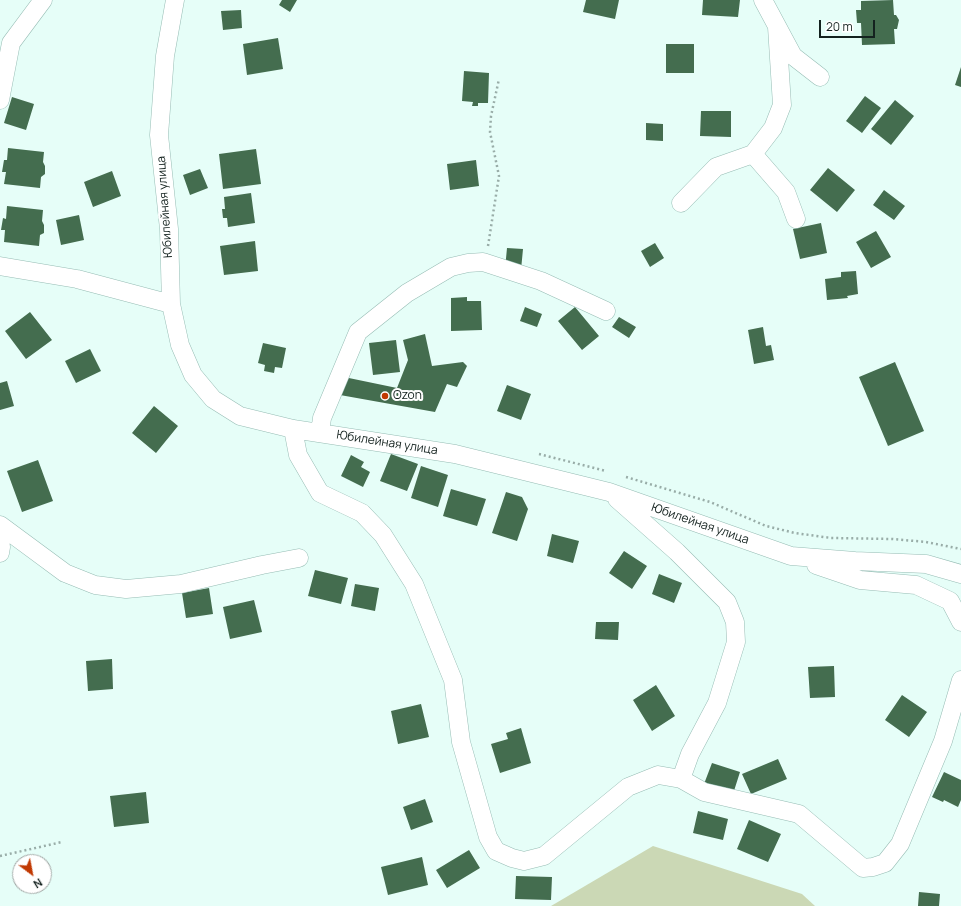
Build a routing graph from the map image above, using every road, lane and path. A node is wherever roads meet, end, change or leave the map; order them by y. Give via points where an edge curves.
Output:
1 (43, 0) edge
2 (175, 0) edge
3 (763, 0) edge
4 (777, 27) junction
5 (6, 44) edge
6 (820, 77) dead end
7 (499, 79) dead end
8 (0, 100) edge
9 (754, 154) junction
10 (681, 203) dead end
11 (796, 219) dead end
12 (482, 262) junction
13 (0, 266) edge
14 (171, 304) junction
15 (606, 311) dead end
16 (293, 429) junction
17 (320, 433) junction
18 (537, 454) dead end
19 (612, 472) dead end
20 (620, 475) dead end
21 (609, 492) junction
22 (0, 525) edge
23 (0, 540) edge
24 (961, 549) edge
25 (0, 553) edge
26 (791, 556) junction
27 (299, 558) dead end
28 (961, 574) edge
29 (961, 622) edge
30 (961, 680) edge
31 (681, 778) junction
32 (62, 842) dead end
33 (0, 856) edge

1 - 5 street
2 - 14 street, Юбилейная улица via 166,56 159,135 169,229
3 - 4 street
4 - 6 street via 793,56
4 - 9 street via 782,105 773,128
5 - 8 street
7 - 12 path via 490,132 499,176 490,239
9 - 10 street via 716,166
9 - 11 street via 786,192
12 - 15 street via 541,282
12 - 17 street via 451,267 407,293 358,332 322,418
13 - 14 street via 77,279
14 - 16 street, Юбилейная улица via 180,345 193,375 213,399 240,416
16 - 17 street, Юбилейная улица
16 - 31 street via 298,455 320,493 362,514 383,535 414,584 453,680 462,742 488,837 496,851 524,861 544,856 628,788 658,775
17 - 21 street, Юбилейная улица via 455,454
18 - 19 path
20 - 24 path via 710,502 766,526 795,533 831,538 926,542
21 - 26 street, Юбилейная улица
21 - 31 street via 677,552 727,602 735,622 736,642 717,703 690,754
22 - 27 street via 65,573 95,585 126,589 181,584
23 - 25 street
26 - 28 street, Юбилейная улица via 855,562 926,564
26 - 29 street via 860,580 916,585 950,601
30 - 31 street via 943,741 900,844 885,863 863,868 800,814 704,792
32 - 33 path

